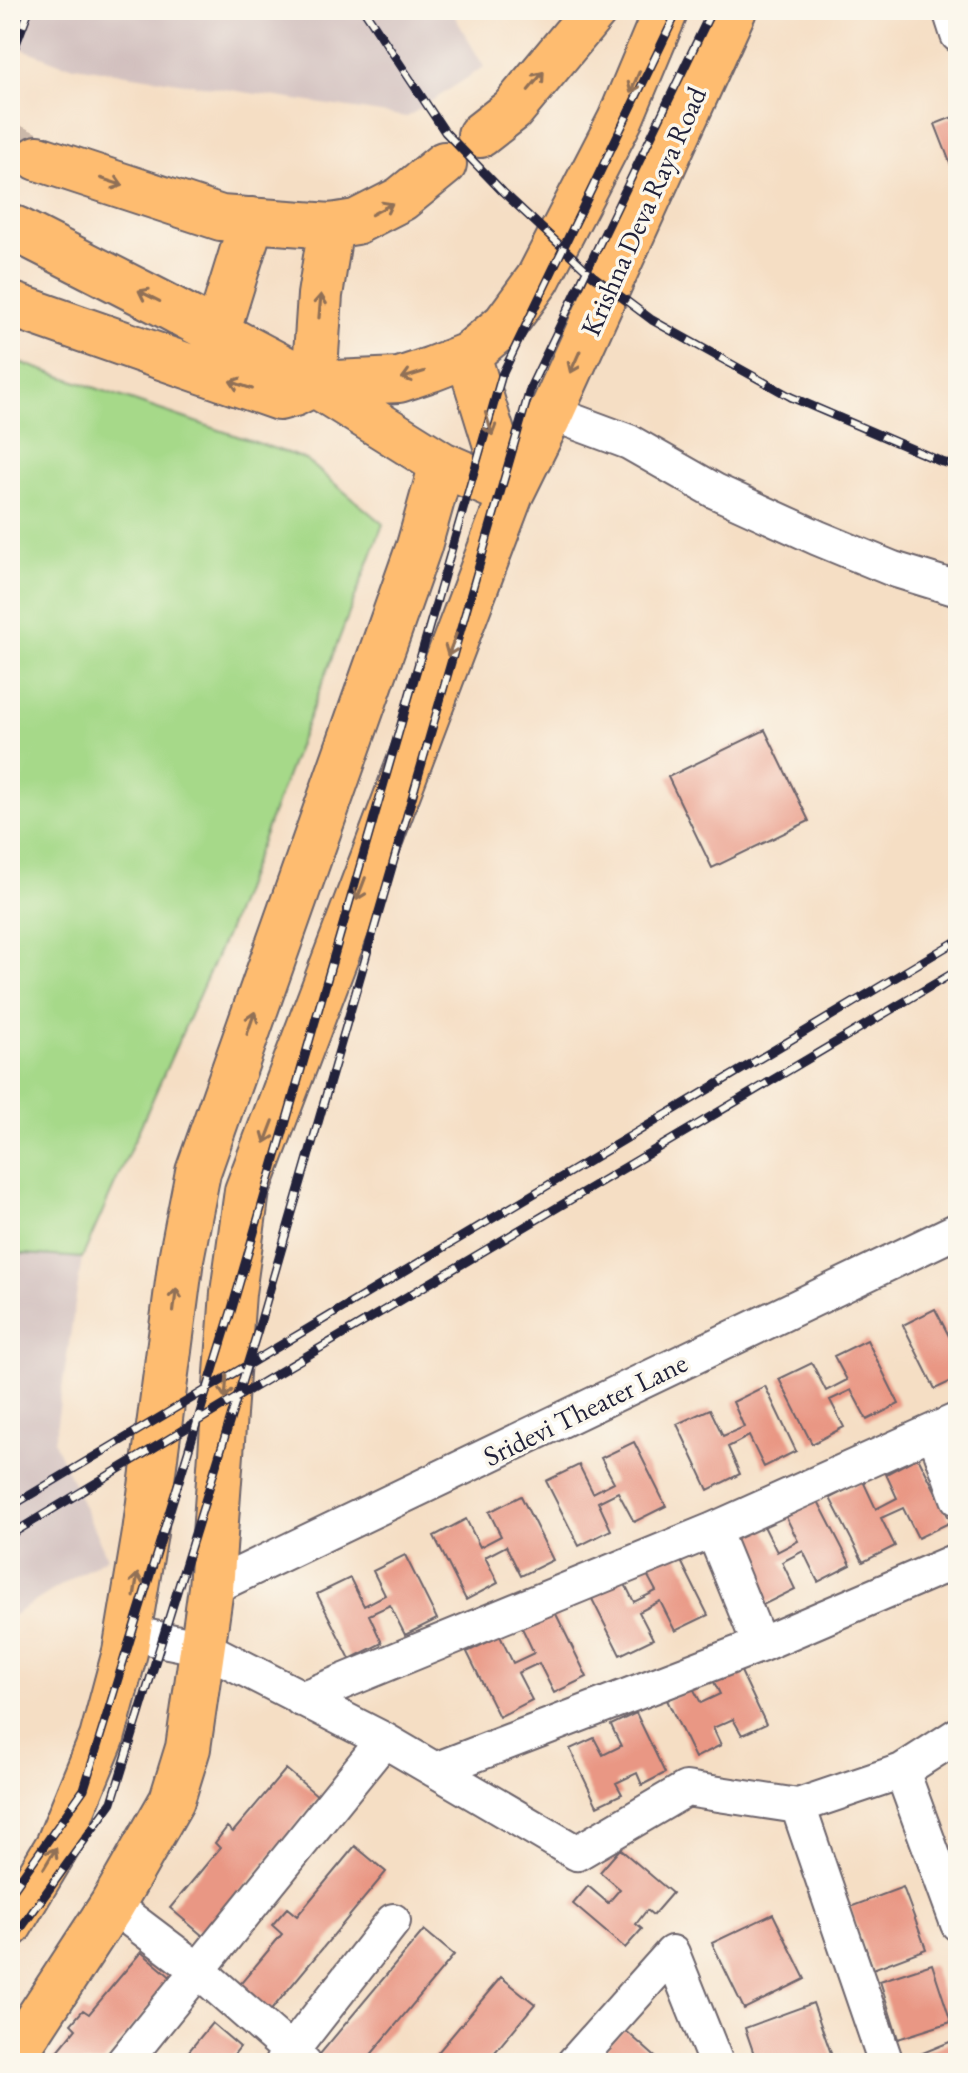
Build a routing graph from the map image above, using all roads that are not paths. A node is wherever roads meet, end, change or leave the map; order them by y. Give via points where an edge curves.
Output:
1 (595, 10) edge
2 (666, 10) edge
3 (734, 10) edge
4 (950, 10) edge
5 (958, 35) edge
6 (480, 135) dead end
7 (38, 158) tunnel mouth
8 (444, 164) dead end
9 (252, 220) junction
10 (331, 226) junction
11 (16, 229) dead end
12 (10, 304) edge
13 (217, 333) junction
14 (468, 355) junction
15 (314, 384) junction
16 (551, 413) junction
17 (442, 464) junction
18 (511, 494) junction
19 (958, 589) edge
20 (958, 1230) edge
21 (946, 1426) edge
22 (958, 1498) edge
23 (713, 1530) junction
24 (958, 1560) edge
25 (211, 1588) junction
26 (128, 1633) junction
27 (760, 1645) junction
28 (204, 1648) junction
29 (301, 1699) junction
30 (958, 1735) edge
31 (384, 1740) junction
32 (435, 1770) junction
33 (902, 1771) junction
34 (798, 1806) junction
35 (112, 1905) junction
36 (393, 1921) dead end
37 (958, 1924) edge
38 (10, 1925) edge
39 (198, 1970) junction
40 (292, 2059) edge
41 (10, 2061) edge
42 (123, 2063) edge
43 (574, 2063) edge
44 (716, 2063) edge
45 (886, 2063) edge

6 -> 1 main road via 512,110
2 -> 14 main road, Krishna Deva Raya Road via 620,120 538,279 505,324
3 -> 16 main road, Krishna Deva Raya Road
4 - 5 street
7 -> 9 main road via 221,218
10 -> 8 main road via 356,222 401,199
9 - 10 main road
9 - 13 main road
15 -> 10 main road
13 -> 11 main road
15 -> 12 main road via 279,398
13 - 15 main road
14 -> 15 main road, Krishna Deva Raya Road via 399,380
14 -> 18 main road
15 - 17 main road
16 - 18 main road, Krishna Deva Raya Road
16 - 19 street via 629,442 715,491 818,538
17 - 18 main road
26 -> 17 main road via 198,1172 419,546
18 -> 25 main road, Krishna Deva Raya Road via 247,1191 233,1293
20 - 25 street, Sridevi Theater Lane
21 - 22 street
21 - 23 street
23 - 27 street
23 - 29 street
24 - 27 street
25 - 28 main road, Krishna Deva Raya Road
26 - 28 street
38 -> 26 main road via 58,1845 102,1738
27 - 32 street
28 - 29 street
28 - 35 main road, Krishna Deva Raya Road via 188,1748 172,1800
29 - 31 street
30 - 33 street
31 - 32 street
31 - 39 street
32 - 34 street via 577,1853 686,1789
33 - 34 street
33 - 37 street
34 - 45 street
35 - 39 street
35 - 41 main road, Krishna Deva Raya Road
36 - 40 street
39 - 40 street
39 - 42 street
43 - 44 street via 672,1953

